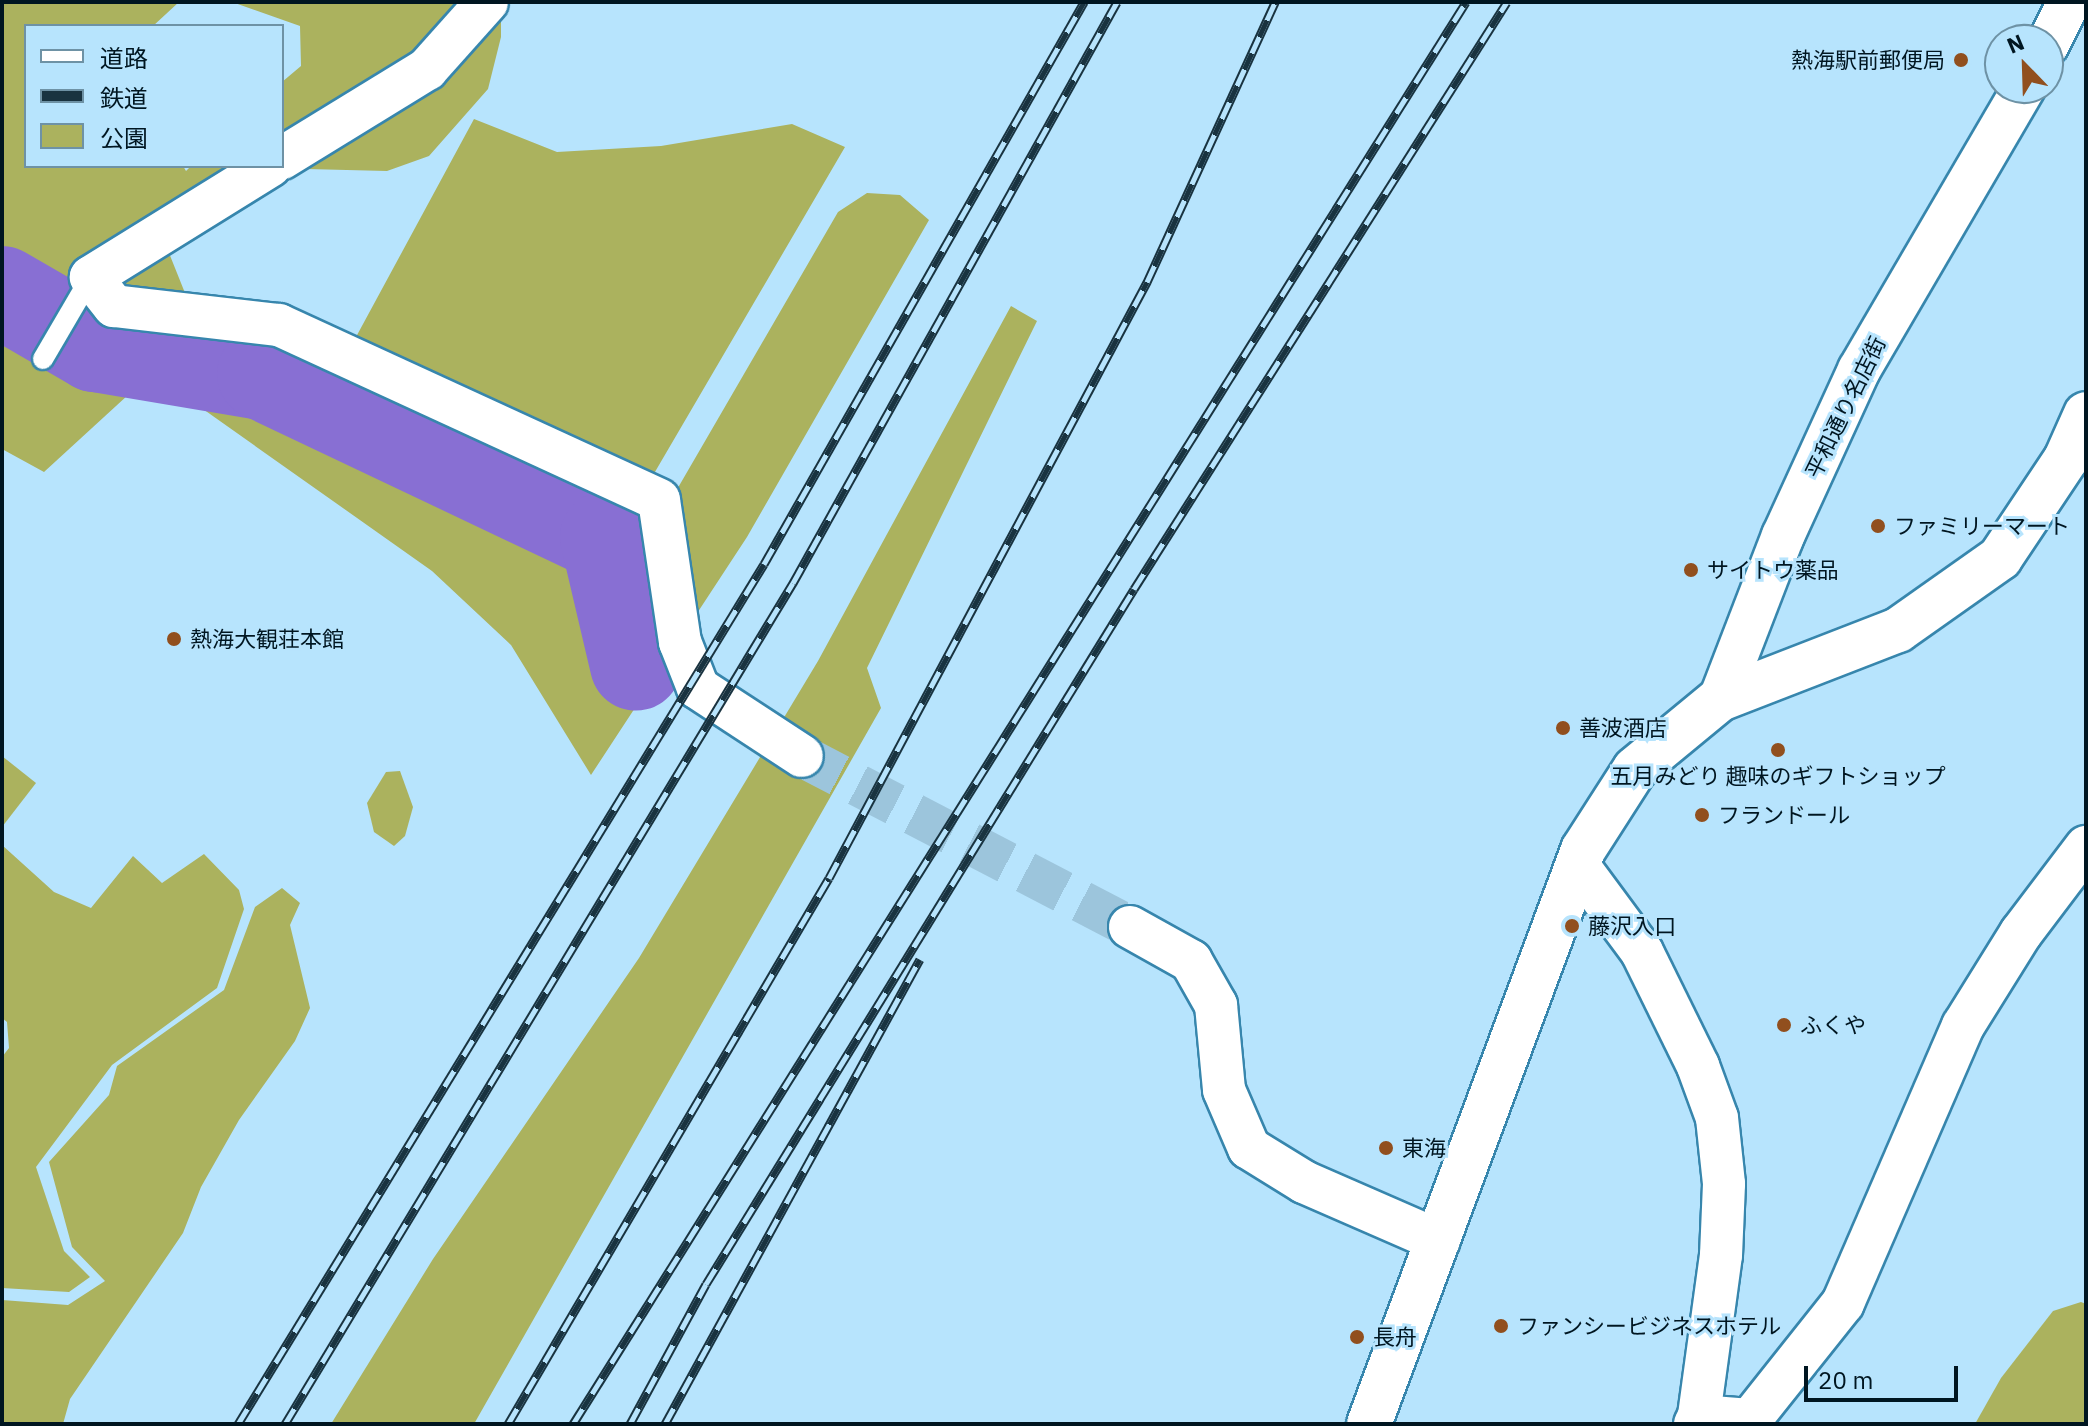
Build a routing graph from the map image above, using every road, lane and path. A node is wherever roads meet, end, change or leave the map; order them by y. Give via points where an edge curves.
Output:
1 (487, 2) edge
2 (2069, 2) edge
3 (2058, 24) edge
4 (2015, 104) edge
5 (284, 157) edge
6 (267, 168) edge
7 (91, 277) junction
8 (43, 359) dead end
9 (2086, 414) edge
10 (1720, 699) junction
11 (802, 756) tunnel mouth
12 (2086, 847) edge
13 (1577, 864) junction
14 (1130, 927) tunnel mouth
15 (1439, 1241) junction
16 (1697, 1420) edge
17 (1369, 1424) edge

1 - 5 street via 427,69
2 - 3 street
4 - 10 street, 平和通り名店街 via 1859,370 1783,536
6 - 7 street
7 - 8 lane
7 - 11 street via 114,306 279,325 659,500 680,642 698,688
9 - 10 street via 2066,459 2000,558 1898,630
10 - 13 street via 1635,769
12 - 16 street via 2021,933 1963,1026 1843,1303 1750,1420
13 - 15 street
13 - 16 street via 1642,952 1688,1042 1717,1118 1724,1184 1721,1255
14 - 15 street via 1191,961 1216,1005 1224,1090 1249,1148 1304,1182
15 - 17 street

